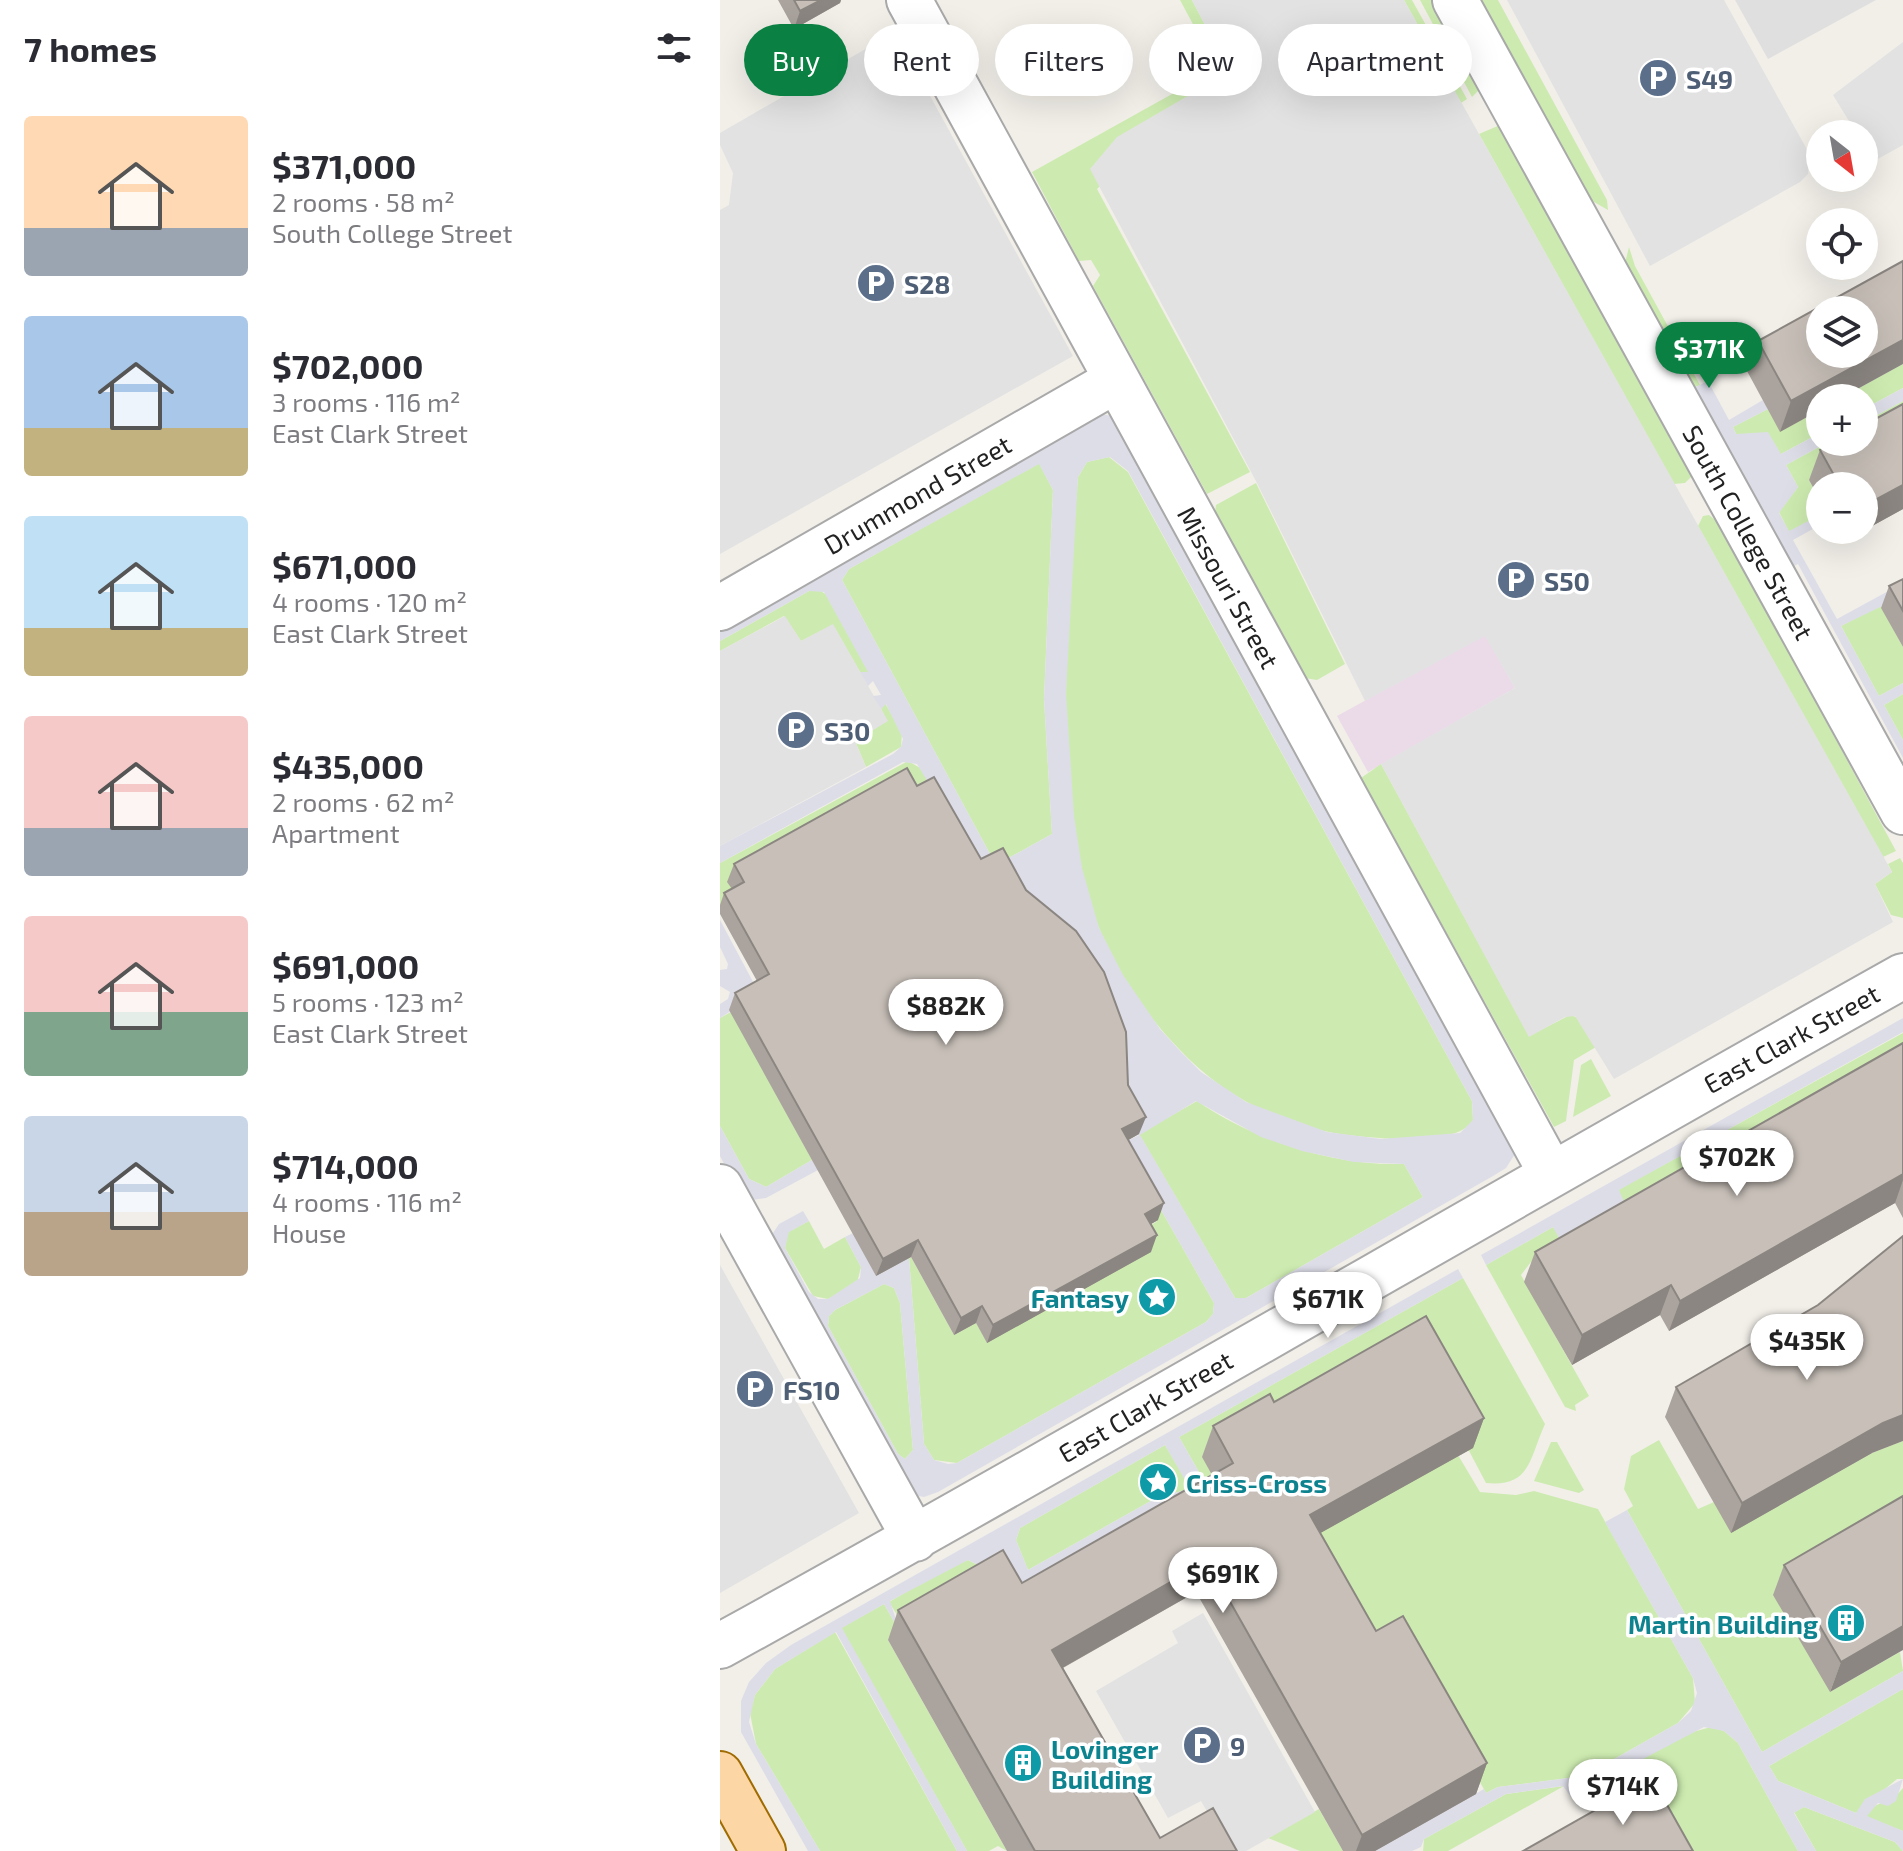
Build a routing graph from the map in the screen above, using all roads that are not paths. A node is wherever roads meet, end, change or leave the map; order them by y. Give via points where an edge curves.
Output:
1 (909, 0) edge
2 (1455, 0) edge
3 (1115, 381) junction
4 (720, 608) edge
5 (1903, 812) edge
6 (1903, 976) edge
7 (1551, 1173) junction
8 (720, 1187) edge
9 (915, 1539) junction
10 (720, 1646) edge
11 (720, 1774) edge
12 (763, 1851) edge

1 - 3 street, Missouri Street
2 - 5 street, South College Street
3 - 4 street, Drummond Street
3 - 7 street, Missouri Street
6 - 7 street, East Clark Street
7 - 9 street, East Clark Street
8 - 9 street
9 - 10 street, East Clark Street
11 - 12 main road

